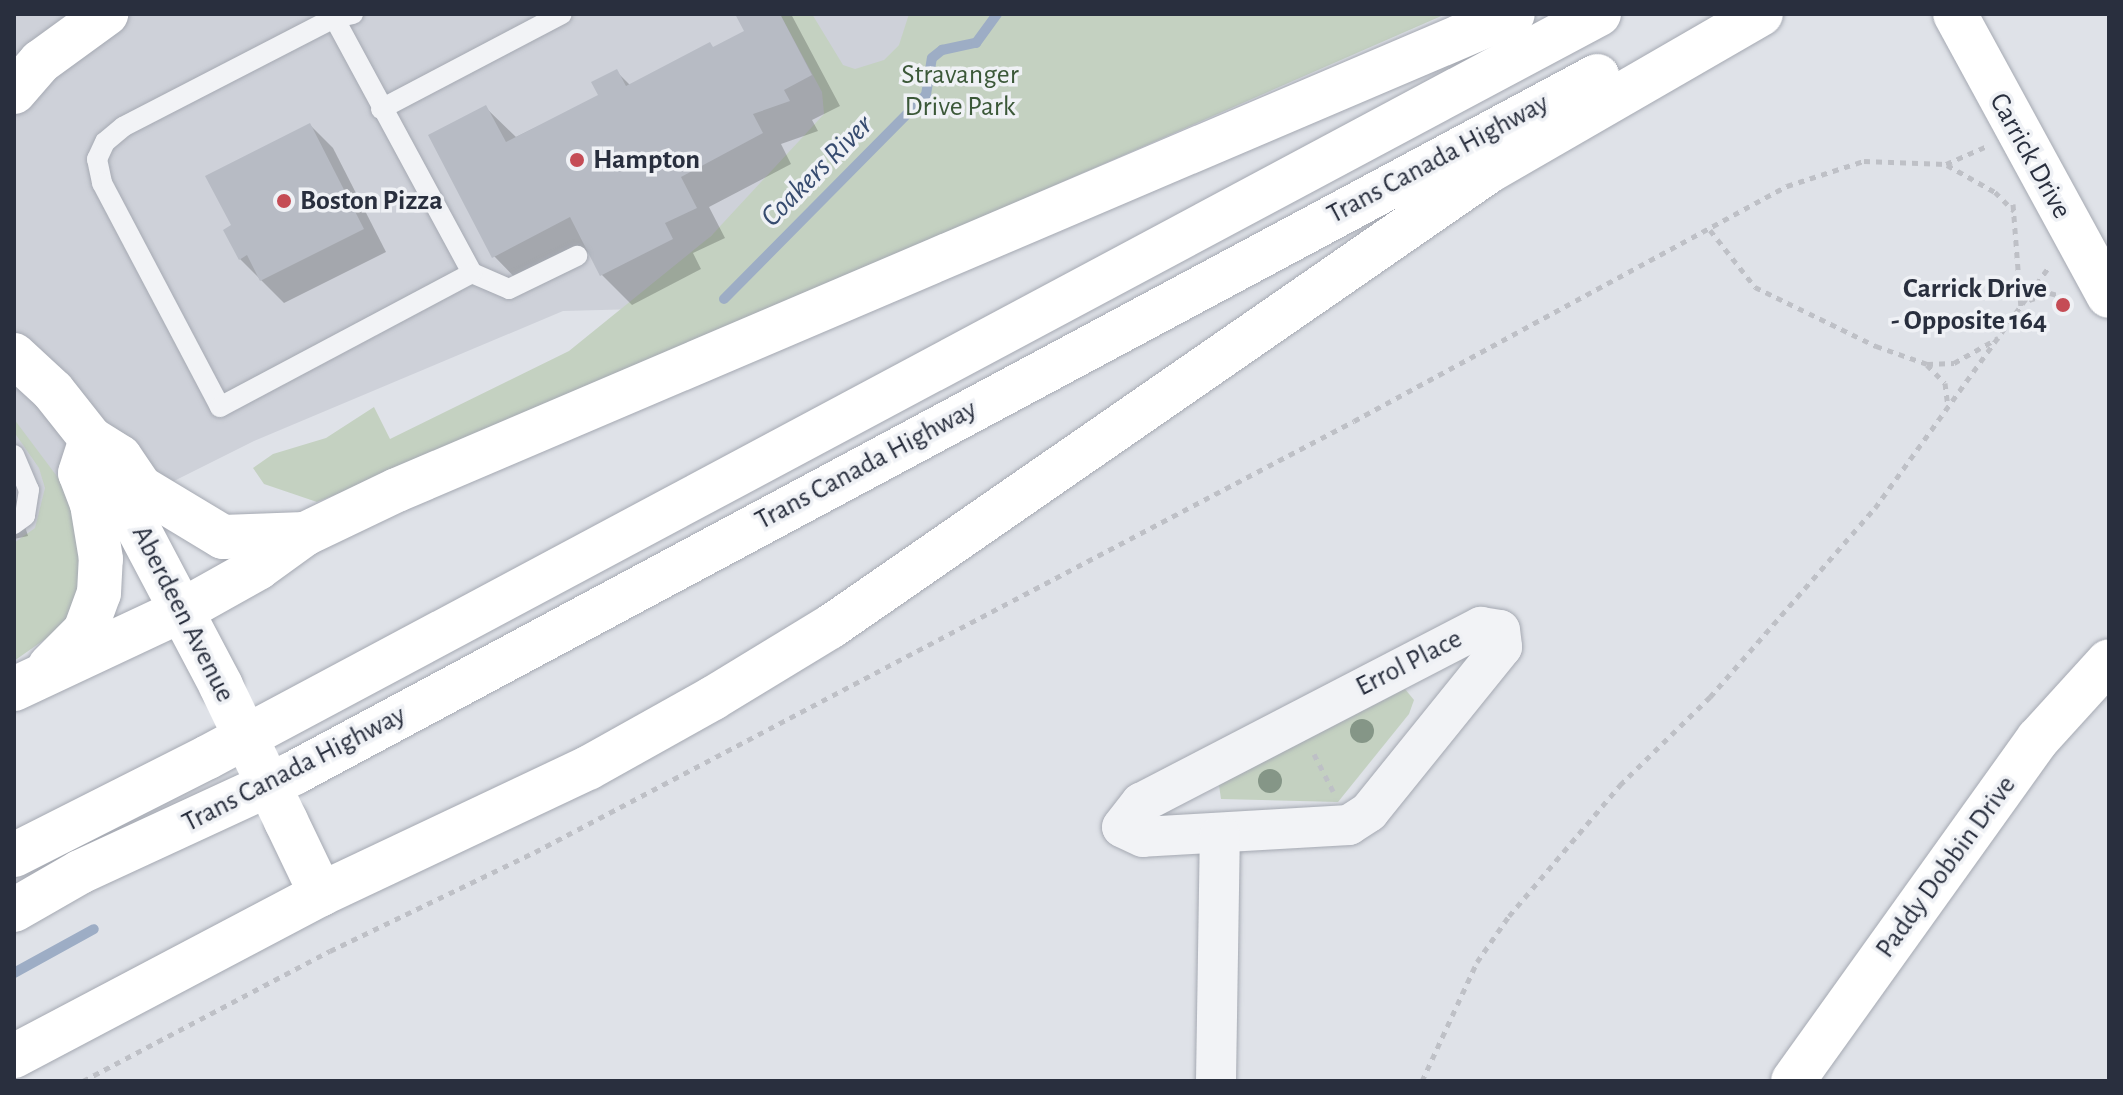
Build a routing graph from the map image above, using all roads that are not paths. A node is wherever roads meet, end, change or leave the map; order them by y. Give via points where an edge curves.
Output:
1 (106, 14) edge
2 (562, 14) edge
3 (1513, 14) edge
4 (1599, 14) edge
5 (1716, 14) edge
6 (1761, 14) edge
7 (1955, 14) edge
8 (339, 15) edge
9 (14, 92) edge
10 (381, 109) junction
11 (577, 256) dead end
12 (472, 273) junction
13 (2089, 298) edge
14 (14, 355) edge
15 (91, 439) junction
16 (14, 455) edge
17 (14, 524) edge
18 (305, 534) junction
19 (183, 610) junction
20 (2109, 661) edge
21 (27, 682) edge
22 (1220, 835) junction
23 (14, 855) edge
24 (321, 894) junction
25 (14, 910) edge
26 (14, 1056) edge
27 (1216, 1081) edge
28 (1793, 1081) edge

1 - 9 main road via 40,62
2 - 10 lane
3 - 18 main road via 397,490
4 - 23 main road, Trans Canada Highway via 208,757
5 - 25 main road, Trans Canada Highway via 1364,197 294,773 80,872
6 - 24 main road via 1489,171 830,627 588,768
7 - 13 main road, Carrick Drive
8 - 10 lane
8 - 12 lane via 123,127 105,142 97,159 102,183 220,407
10 - 12 lane
11 - 12 lane via 509,289
14 - 15 main road, Aberdeen Avenue via 53,391
15 - 18 main road via 120,457 140,487 223,537
15 - 19 main road, Aberdeen Avenue
15 - 21 main road via 80,473 92,504 101,559 99,593 85,631
16 - 17 lane via 29,490 25,516
18 - 19 main road via 258,568
19 - 21 main road
19 - 24 main road, Aberdeen Avenue, bridge
20 - 28 main road, Paddy Dobbin Drive via 2038,739
22 - 22 street, Errol Place via 1349,825 1369,812 1499,651 1503,634 1496,627 1481,627 1141,803 1123,823 1127,833 1137,836
22 - 27 street
24 - 26 main road

